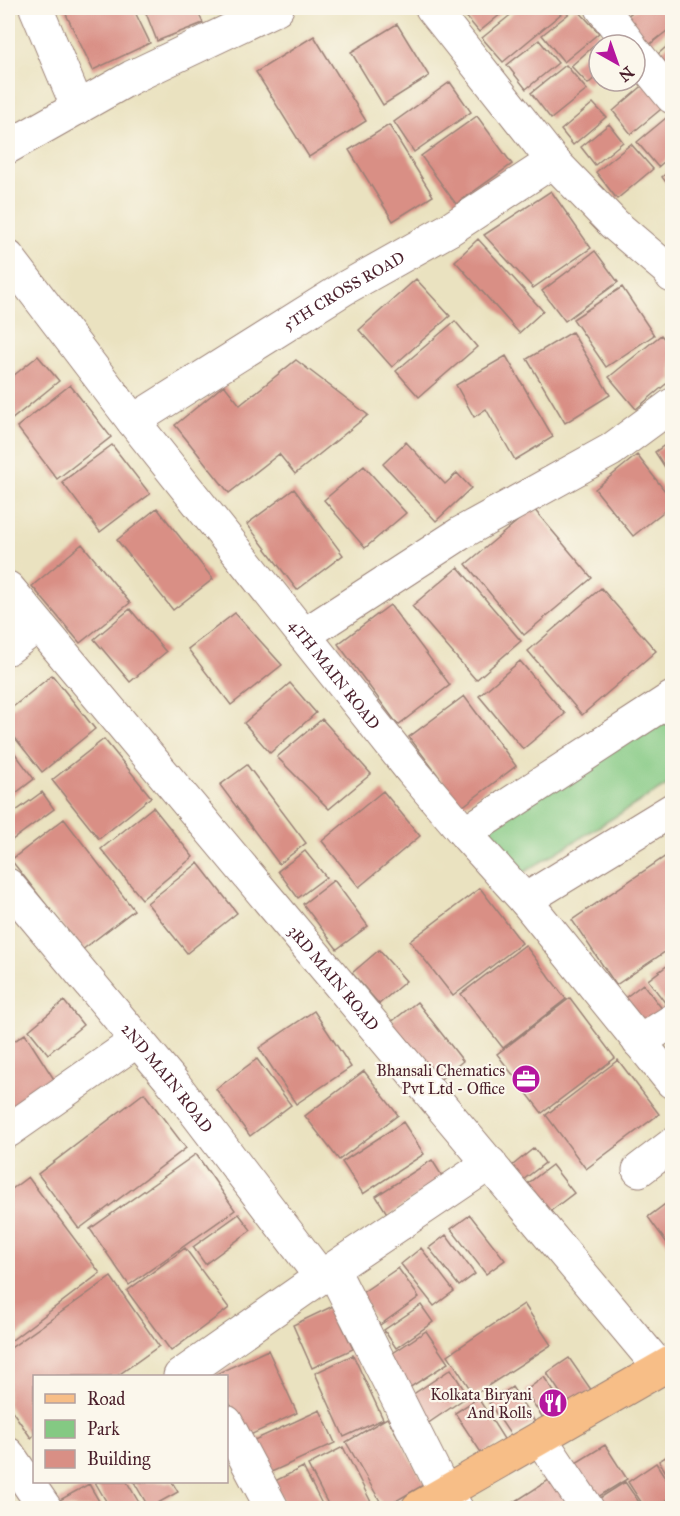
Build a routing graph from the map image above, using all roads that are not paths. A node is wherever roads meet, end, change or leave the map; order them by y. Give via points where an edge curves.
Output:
1 (36, 8) edge
2 (277, 8) edge
3 (432, 8) edge
4 (602, 8) edge
5 (621, 33) edge
6 (647, 67) edge
7 (672, 97) edge
8 (78, 108) junction
9 (8, 147) edge
10 (553, 161) junction
11 (8, 257) edge
12 (671, 270) edge
13 (672, 405) edge
14 (132, 421) junction
15 (8, 588) edge
16 (37, 626) junction
17 (304, 636) junction
18 (8, 648) edge
19 (672, 698) edge
20 (672, 810) edge
21 (465, 833) junction
22 (8, 885) edge
23 (525, 900) junction
24 (672, 1021) edge
25 (138, 1040) junction
26 (639, 1042) junction
27 (672, 1082) edge
28 (8, 1131) edge
29 (672, 1144) edge
30 (490, 1163) junction
31 (639, 1170) dead end
32 (327, 1274) junction
33 (667, 1365) edge
34 (193, 1373) edge
35 (228, 1426) edge
36 (540, 1438) junction
37 (22, 1467) edge
38 (440, 1503) edge
39 (45, 1509) edge
40 (272, 1509) edge
41 (587, 1509) edge

1 - 8 street
2 - 8 street via 132,77
3 - 10 street
4 - 5 street
6 - 7 street
8 - 9 street
10 - 12 street via 614,224
10 - 14 street, 5TH CROSS ROAD via 450,229 345,288
11 - 14 street, 4TH MAIN ROAD
13 - 17 street via 610,450 461,533
14 - 17 street, 4TH MAIN ROAD
15 - 16 street, 3RD MAIN ROAD
16 - 18 street
16 - 30 street, 3RD MAIN ROAD
17 - 21 street, 4TH MAIN ROAD
19 - 21 street
20 - 23 street
21 - 23 street, 4TH MAIN ROAD
22 - 25 street, 2ND MAIN ROAD
23 - 26 street, 4TH MAIN ROAD
24 - 26 street
25 - 28 street
25 - 32 street, 2ND MAIN ROAD
26 - 27 street, 4TH MAIN ROAD
29 - 31 street
30 - 32 street
30 - 33 street, 3RD MAIN ROAD
32 - 34 street
32 - 38 street, 2ND MAIN ROAD
33 - 36 main road
35 - 40 street
36 - 38 main road
36 - 41 street
37 - 39 street

